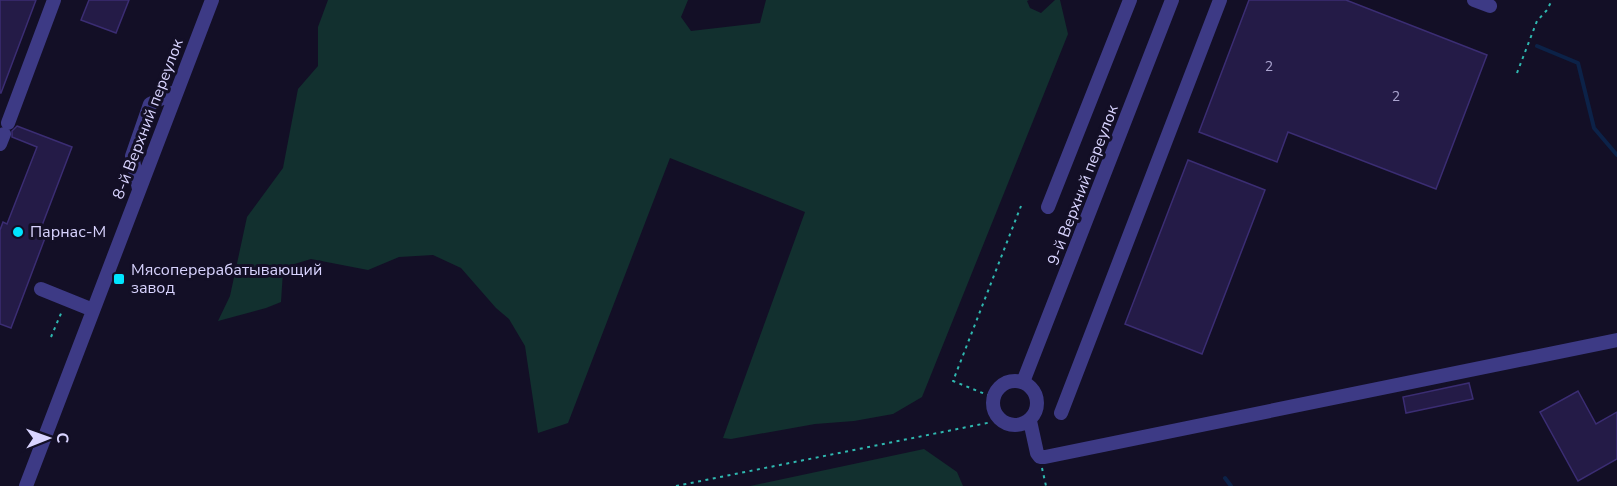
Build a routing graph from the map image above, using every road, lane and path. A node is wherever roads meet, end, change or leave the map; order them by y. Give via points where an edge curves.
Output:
1 (54, 0) edge
2 (212, 0) edge
3 (1130, 0) edge
4 (1172, 0) edge
5 (1220, 0) edge
6 (1474, 0) edge
7 (1552, 0) edge
8 (1490, 6) dead end
9 (1517, 73) dead end
10 (177, 91) junction
11 (4, 133) edge
12 (139, 189) junction
13 (1021, 206) dead end
14 (1048, 207) dead end
15 (41, 289) dead end
16 (62, 310) dead end
17 (93, 310) junction
18 (51, 337) dead end
19 (1617, 340) edge
20 (1023, 382) junction
21 (990, 396) dead end
22 (1061, 413) dead end
23 (1030, 421) junction
24 (992, 422) dead end
25 (1040, 457) junction
26 (26, 486) edge
27 (676, 486) edge
28 (1046, 486) edge

1 - 11 street
2 - 10 street, 8-й Верхний переулок
3 - 14 street
4 - 20 street, 9-й Верхний переулок
5 - 22 street
6 - 8 street
7 - 9 path via 1537,21
10 - 12 street, 8-й Верхний переулок
10 - 12 street via 150,104 132,156
12 - 17 street, 8-й Верхний переулок
13 - 21 path via 953,381
15 - 17 street
16 - 18 path
17 - 26 street, 8-й Верхний переулок
19 - 25 street
20 - 23 street via 1031,387 1038,404
20 - 23 street via 1005,383 998,389 993,407 1004,422 1021,425
23 - 25 street
24 - 27 path
25 - 28 path

